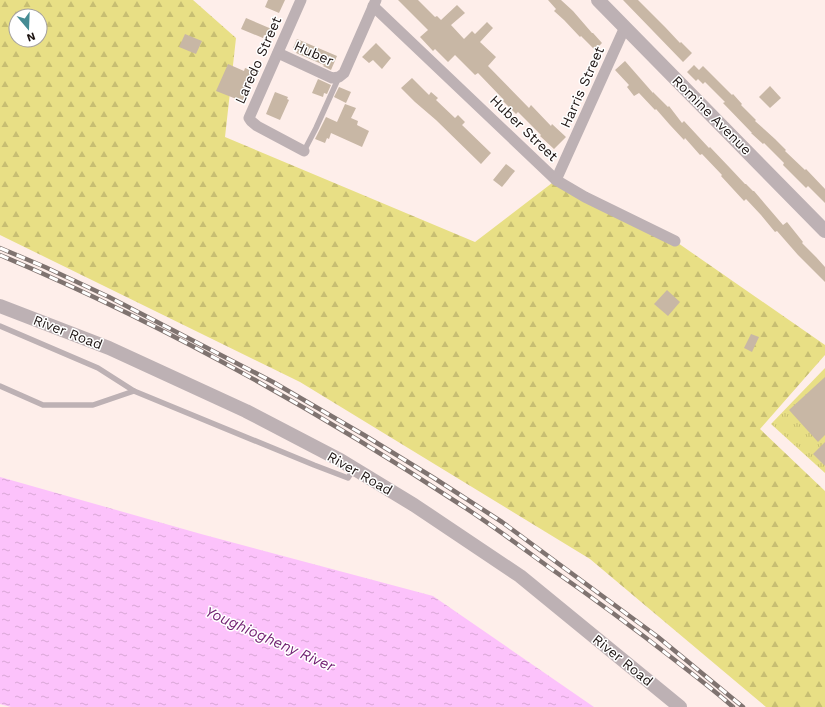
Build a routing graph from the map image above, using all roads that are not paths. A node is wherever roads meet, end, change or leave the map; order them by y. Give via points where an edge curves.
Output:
1 (301, 0) edge
2 (598, 0) edge
3 (374, 3) edge
4 (625, 28) junction
5 (278, 53) junction
6 (339, 77) junction
7 (304, 151) joint
8 (556, 180) junction
9 (825, 231) edge
10 (675, 241) dead end
11 (0, 306) edge
12 (0, 326) edge
13 (0, 386) edge
14 (134, 391) junction
15 (354, 468) junction
16 (680, 707) edge

1 - 5 street, Laredo Street
2 - 4 street, Romine Avenue
3 - 6 street via 344,74
3 - 8 street, Huber Street
4 - 8 street, Harris Street
4 - 9 street, Romine Avenue
5 - 6 street, Huber via 332,78
5 - 7 street, Laredo Street via 248,118 257,126
6 - 7 lane
8 - 10 street, Huber Street
11 - 15 street, River Road via 109,348 246,411
12 - 14 lane via 98,368
13 - 14 lane via 43,405 93,405
14 - 15 lane via 348,478
15 - 16 street, River Road via 520,576

